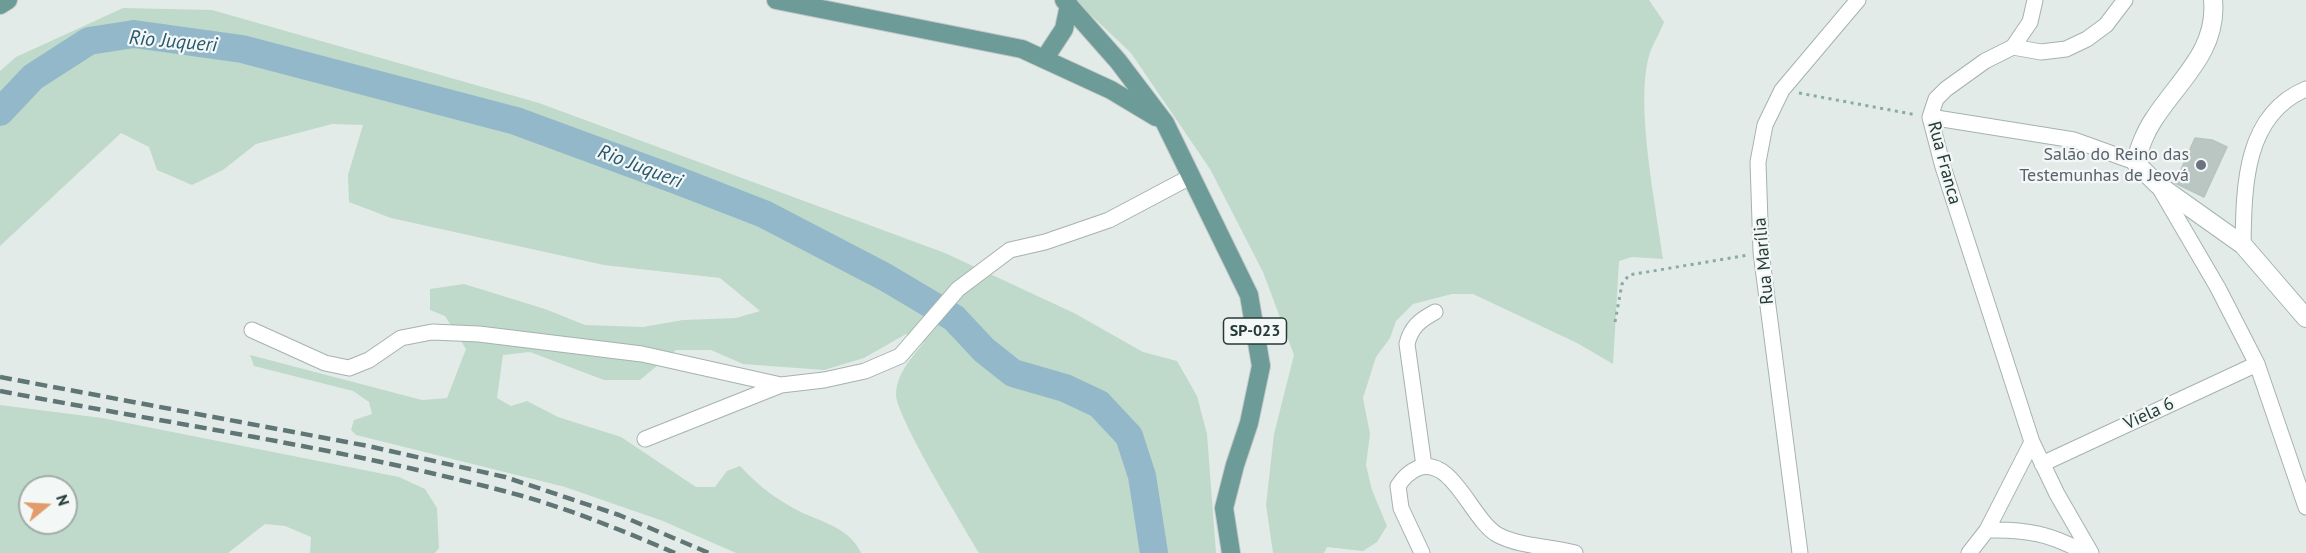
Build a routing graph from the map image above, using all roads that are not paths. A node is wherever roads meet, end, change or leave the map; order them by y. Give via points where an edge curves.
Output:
1 (8, 0) edge
2 (1858, 0) edge
3 (2035, 0) edge
4 (2125, 0) edge
5 (2213, 0) edge
6 (787, 1) edge
7 (1067, 2) edge
8 (0, 5) edge
9 (2013, 47) junction
10 (1045, 58) junction
11 (2306, 89) edge
12 (1930, 117) junction
13 (1165, 123) junction
14 (2135, 162) junction
15 (1192, 176) junction
16 (2157, 184) junction
17 (2243, 245) junction
18 (1435, 312) dead end
19 (2306, 318) edge
20 (252, 330) dead end
21 (2257, 364) junction
22 (781, 385) junction
23 (645, 439) dead end
24 (2032, 442) junction
25 (2042, 464) junction
26 (1424, 466) junction
27 (2306, 507) edge
28 (1987, 530) junction
29 (1231, 553) edge
30 (1422, 553) edge
31 (1575, 553) edge
32 (1800, 553) edge
33 (1969, 553) edge
34 (2086, 553) edge
35 (2091, 553) edge

1 - 8 main road
2 - 32 street, Rua Marília via 1782,90 1766,125 1758,162 1761,252
3 - 9 street via 2030,22
4 - 9 street via 2106,25 2066,50 2041,52
5 - 14 main road via 2202,54 2154,118
6 - 10 main road via 1022,49
7 - 10 main road via 1064,29
7 - 13 main road, SP-023
9 - 12 street, Rua Franca via 1985,61 1946,89 1936,99
10 - 13 main road via 1111,90
11 - 17 street via 2284,100 2265,120 2254,142 2244,190
12 - 14 street via 2074,140
12 - 24 street, Rua Franca
13 - 15 main road, SP-023
14 - 16 main road
15 - 22 street via 1109,220 1010,250 958,289 900,356 886,364 847,376
15 - 29 main road, SP-023 via 1249,295 1261,366 1224,508
16 - 17 main road
16 - 21 street
17 - 19 main road
18 - 26 street via 1414,326 1407,344
20 - 22 street via 325,363 349,368 369,360 401,338 432,332 642,354
21 - 25 street, Viela 6
21 - 27 street
22 - 23 street
24 - 25 street, Rua Franca
24 - 28 street
25 - 35 street, Rua Franca
26 - 30 street via 1407,475 1398,486 1401,508
26 - 31 street via 1448,475 1496,534 1512,541
28 - 33 street
28 - 34 street via 2035,531

